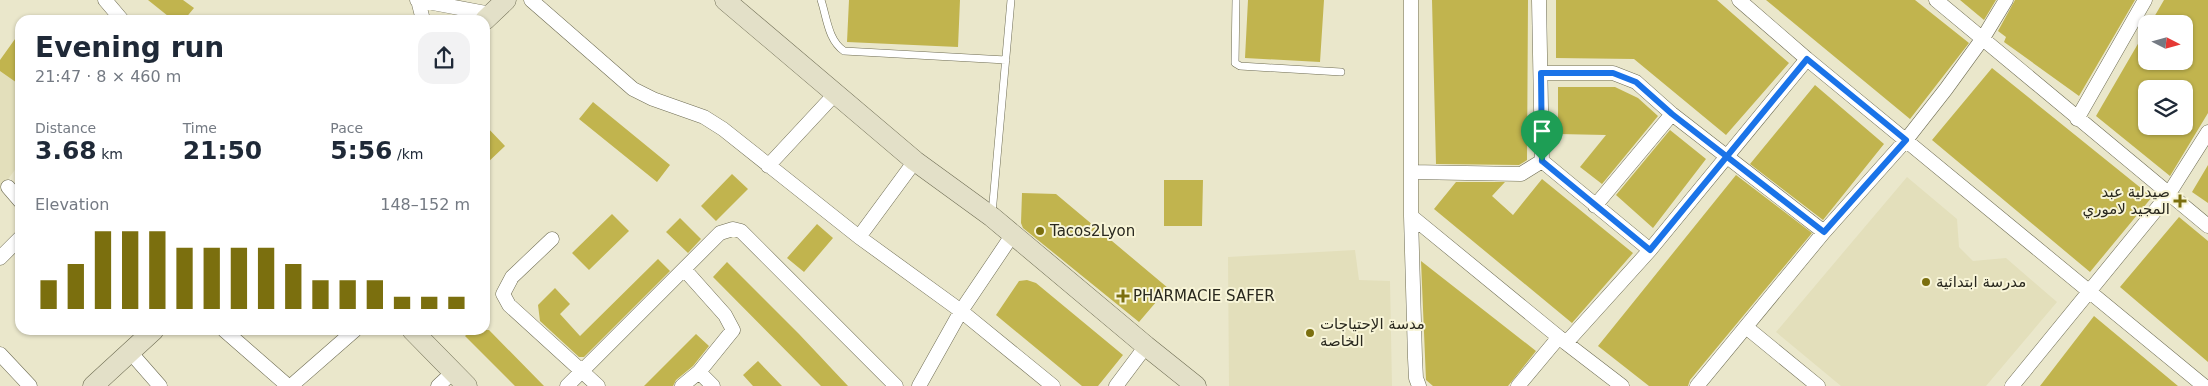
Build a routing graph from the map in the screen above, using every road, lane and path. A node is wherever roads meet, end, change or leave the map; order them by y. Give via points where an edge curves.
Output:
1 (104, 0) edge
2 (417, 0) edge
3 (506, 0) edge
4 (531, 0) edge
5 (725, 0) edge
6 (821, 0) edge
7 (1011, 0) edge
8 (1236, 0) edge
9 (1411, 0) edge
10 (1539, 0) edge
11 (1739, 0) edge
12 (1936, 0) edge
13 (2006, 0) edge
14 (2145, 0) edge
15 (118, 15) edge
16 (422, 15) edge
17 (480, 15) edge
18 (490, 15) edge
19 (1983, 38) junction
20 (1807, 59) junction
21 (1006, 60) junction
22 (1341, 72) dead end
23 (1541, 73) junction
24 (835, 94) junction
25 (1672, 114) junction
26 (2077, 119) junction
27 (2208, 132) edge
28 (1906, 140) junction
29 (1726, 157) junction
30 (916, 161) junction
31 (1542, 161) junction
32 (768, 166) junction
33 (1411, 172) junction
34 (8, 187) dead end
35 (15, 195) edge
36 (2168, 195) junction
37 (1596, 206) junction
38 (1411, 216) junction
39 (992, 217) junction
40 (2208, 226) edge
41 (1824, 232) junction
42 (1014, 234) junction
43 (858, 237) junction
44 (552, 239) dead end
45 (15, 243) edge
46 (1650, 250) junction
47 (0, 258) edge
48 (684, 269) junction
49 (2089, 290) junction
50 (961, 310) junction
51 (1746, 327) junction
52 (145, 335) edge
53 (230, 335) edge
54 (349, 335) edge
55 (417, 335) edge
56 (1563, 340) junction
57 (1146, 346) junction
58 (131, 353) junction
59 (0, 354) edge
60 (581, 370) junction
61 (699, 372) junction
62 (460, 379) edge
63 (30, 386) edge
64 (93, 386) edge
65 (160, 386) edge
66 (290, 386) edge
67 (438, 386) edge
68 (567, 386) edge
69 (598, 386) edge
70 (682, 386) edge
71 (713, 386) edge
72 (896, 386) edge
73 (919, 386) edge
74 (1053, 386) edge
75 (1116, 386) edge
76 (1196, 386) edge
77 (1419, 386) edge
78 (1518, 386) edge
79 (1622, 386) edge
80 (1697, 386) edge
81 (1818, 386) edge
82 (2012, 386) edge
83 (2204, 386) edge

1 - 15 street
2 - 16 street
2 - 17 street
3 - 18 main road
4 - 32 street via 633,89 704,117
5 - 24 main road
6 - 21 lane via 831,36 836,46 844,51
7 - 21 lane
8 - 22 lane via 1235,63 1240,66
9 - 33 street
10 - 23 street
11 - 20 street
12 - 19 street
13 - 19 street
14 - 26 street
19 - 26 street
19 - 28 street
20 - 28 street
20 - 29 street
21 - 39 lane
23 - 25 street via 1613,73 1636,82
23 - 31 street
24 - 30 main road
24 - 32 street
25 - 29 street
25 - 37 street
26 - 36 street
27 - 36 street
28 - 41 street
28 - 49 street
29 - 41 street
29 - 46 street
30 - 39 main road
30 - 43 street
31 - 33 street via 1521,174
31 - 37 street
32 - 43 street
33 - 38 street
34 - 35 street
36 - 40 street
36 - 49 street
37 - 46 street
38 - 56 street
38 - 77 street via 1414,358
39 - 42 main road
41 - 51 street
42 - 50 street
42 - 57 main road
43 - 50 street
44 - 60 street via 512,277 503,294 509,305
45 - 47 street
46 - 56 street
48 - 60 street
48 - 61 street via 725,315 733,330
48 - 72 street via 720,233 733,229 742,231
49 - 82 street
49 - 83 street
50 - 73 street
50 - 74 street
51 - 80 street
51 - 81 street
52 - 58 main road
53 - 66 street
54 - 66 street
55 - 62 main road
56 - 78 street
56 - 79 street
57 - 75 street
57 - 76 main road
58 - 64 main road
58 - 65 street
59 - 63 street
60 - 68 street
60 - 69 street
61 - 70 street
61 - 71 street
62 - 67 street

